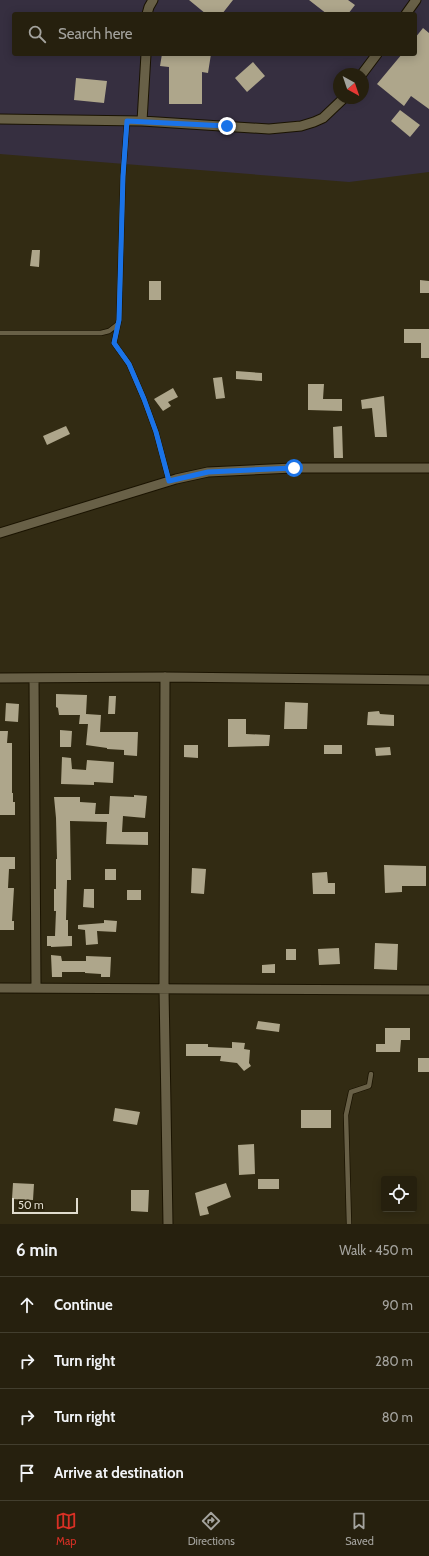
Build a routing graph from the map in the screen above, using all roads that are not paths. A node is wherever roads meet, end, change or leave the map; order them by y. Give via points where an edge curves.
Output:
1 (153, 0) edge
2 (416, 0) edge
3 (147, 12) edge
4 (407, 12) edge
5 (146, 56) edge
6 (376, 56) edge
7 (366, 68) edge
8 (338, 104) edge
9 (0, 119) edge
10 (127, 121) junction
11 (142, 121) junction
12 (118, 324) junction
13 (0, 333) edge
14 (429, 468) edge
15 (169, 481) junction
16 (0, 533) edge
17 (165, 677) junction
18 (0, 678) edge
19 (34, 678) junction
20 (429, 680) edge
21 (36, 987) junction
22 (0, 988) edge
23 (164, 989) junction
24 (429, 990) edge
25 (371, 1074) dead end
26 (168, 1224) edge
27 (349, 1224) edge

1 - 3 street
2 - 4 street
5 - 11 street
6 - 7 street
8 - 11 street via 323,118 301,126 269,129
9 - 10 street
10 - 11 street
10 - 12 lane
12 - 13 lane via 101,333
12 - 15 lane via 114,338 115,346 129,364 144,399
14 - 15 street via 215,471
15 - 16 street
17 - 19 street
17 - 20 street
17 - 23 street
18 - 19 street
19 - 21 street
21 - 22 street
21 - 23 street
23 - 24 street
23 - 26 street
25 - 27 lane via 370,1086 351,1092 346,1115

